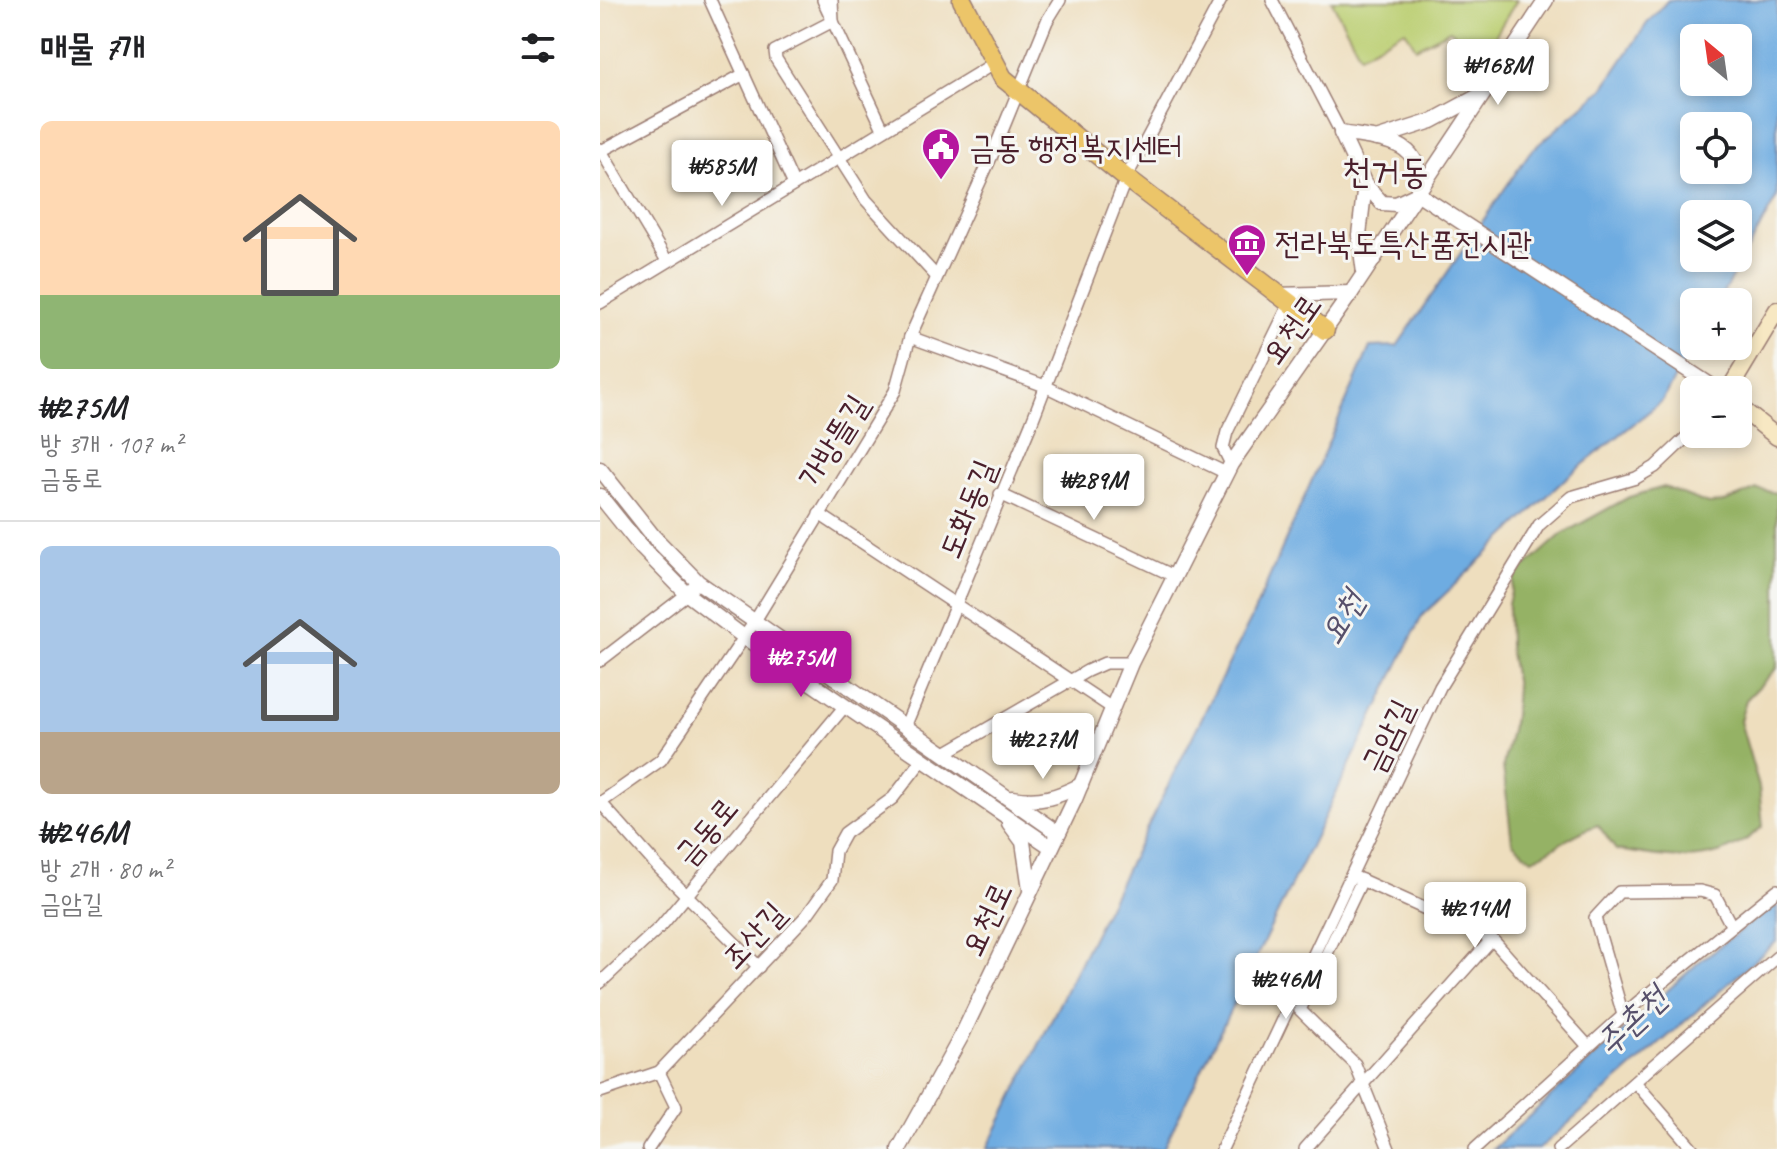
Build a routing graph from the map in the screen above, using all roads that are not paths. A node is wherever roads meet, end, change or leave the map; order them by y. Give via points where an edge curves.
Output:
1 (710, 0) edge
2 (823, 0) edge
3 (832, 0) edge
4 (962, 0) edge
5 (1060, 0) edge
6 (1221, 0) edge
7 (1272, 0) edge
8 (1546, 0) edge
9 (833, 21) junction
10 (993, 64) junction
11 (744, 74) junction
12 (1018, 91) junction
13 (1485, 92) junction
14 (883, 129) junction
15 (1341, 133) junction
16 (1376, 139) junction
17 (600, 150) edge
18 (837, 158) junction
19 (1126, 178) junction
20 (1365, 184) junction
21 (794, 185) junction
22 (1417, 193) junction
23 (667, 261) junction
24 (1364, 273) junction
25 (936, 276) junction
26 (1351, 293) junction
27 (1282, 300) junction
28 (600, 303) edge
29 (1777, 311) edge
30 (1325, 330) junction
31 (910, 337) junction
32 (1699, 376) edge
33 (1738, 376) edge
34 (1045, 386) junction
35 (1752, 417) edge
36 (1777, 437) edge
37 (1680, 443) edge
38 (1228, 468) junction
39 (600, 469) edge
40 (1000, 494) junction
41 (600, 496) edge
42 (819, 514) junction
43 (1174, 576) junction
44 (698, 582) junction
45 (687, 594) junction
46 (955, 607) junction
47 (753, 624) junction
48 (744, 637) junction
49 (600, 661) edge
50 (1131, 663) junction
51 (1071, 680) junction
52 (845, 706) junction
53 (1112, 708) junction
54 (905, 727) junction
55 (945, 753) junction
56 (923, 759) junction
57 (1081, 785) junction
58 (1008, 797) junction
59 (600, 802) edge
60 (998, 811) junction
61 (1055, 840) junction
62 (1349, 874) junction
63 (1362, 880) junction
64 (1777, 890) edge
65 (1030, 892) junction
66 (687, 896) junction
67 (1731, 925) junction
68 (1492, 939) junction
69 (1777, 957) edge
70 (759, 967) junction
71 (600, 983) edge
72 (1623, 1015) junction
73 (1588, 1046) junction
74 (659, 1072) junction
75 (1635, 1082) junction
76 (1363, 1083) junction
77 (600, 1092) edge
78 (648, 1149) edge
79 (899, 1149) edge
80 (1222, 1149) edge
81 (1305, 1149) edge
82 (1389, 1149) edge
83 (1475, 1149) edge
84 (1558, 1149) edge
85 (1693, 1149) edge

1 - 11 street
2 - 9 street
3 - 9 street
4 - 10 main road
5 - 12 street, 가방뜰길
6 - 19 street, 도화동길
7 - 15 street
8 - 13 street, 요천로
9 - 14 street
9 - 18 street via 775,51
10 - 12 main road
10 - 14 street
11 - 17 street
11 - 21 street
12 - 19 main road
12 - 25 street, 가방뜰길
13 - 16 street via 1432,121
13 - 22 street, 요천로
14 - 18 street
15 - 16 street
15 - 20 street
16 - 22 street via 1416,157
17 - 23 street
18 - 21 street
18 - 25 street via 866,200
19 - 27 main road
19 - 34 street, 도화동길
20 - 22 street via 1389,205
20 - 24 street via 1359,235
21 - 23 street
22 - 24 street, 요천로
22 - 32 street
23 - 28 street
24 - 26 street, 요천로
25 - 31 street, 가방뜰길
26 - 27 street
26 - 30 street, 요천로
27 - 30 main road
27 - 38 street via 1227,432 1223,448
29 - 33 main road
30 - 38 street, 요천로
31 - 34 street
31 - 42 street, 가방뜰길 via 895,391
34 - 38 street
34 - 40 street, 도화동길
35 - 36 main road
37 - 62 street, 금암길 via 1636,478 1571,497 1539,525 1440,687
38 - 43 street, 요천로
39 - 44 street
40 - 43 street
40 - 46 street, 도화동길
41 - 45 street
42 - 46 street, 도화동길
42 - 47 street, 가방뜰길
43 - 50 street, 요천로
44 - 45 street
44 - 47 street
45 - 48 street
45 - 49 street
46 - 51 street, 도화동길
46 - 54 street, 도화동길
47 - 48 street
47 - 54 street
48 - 52 street
48 - 59 street via 661,760
50 - 51 street via 1105,663
50 - 53 street, 요천로
51 - 53 street, 도화동길
51 - 55 street
52 - 56 street
52 - 66 street, 금동로
53 - 57 street, 요천로
54 - 55 street
55 - 58 street
56 - 60 street
56 - 70 street, 조산길 via 893,798 845,833 835,851 832,880
57 - 58 street via 1031,802
57 - 61 street, 요천로
58 - 61 street
59 - 66 street
60 - 61 street
60 - 65 street via 1023,842
61 - 65 street, 요천로
62 - 63 street
62 - 80 street, 금암길
63 - 68 street
63 - 76 street via 1300,1010 1355,1064
64 - 67 street
65 - 79 street, 요천로 via 962,1035
66 - 70 street
66 - 71 street, 금동로
67 - 72 street
67 - 72 street via 1715,895 1700,891 1619,892 1612,897 1595,918
68 - 73 street
68 - 76 street
69 - 75 street
70 - 74 street, 조산길
72 - 73 street
73 - 83 street
74 - 77 street
74 - 78 street via 676,1107
75 - 84 street
75 - 85 street
76 - 81 street
76 - 82 street

